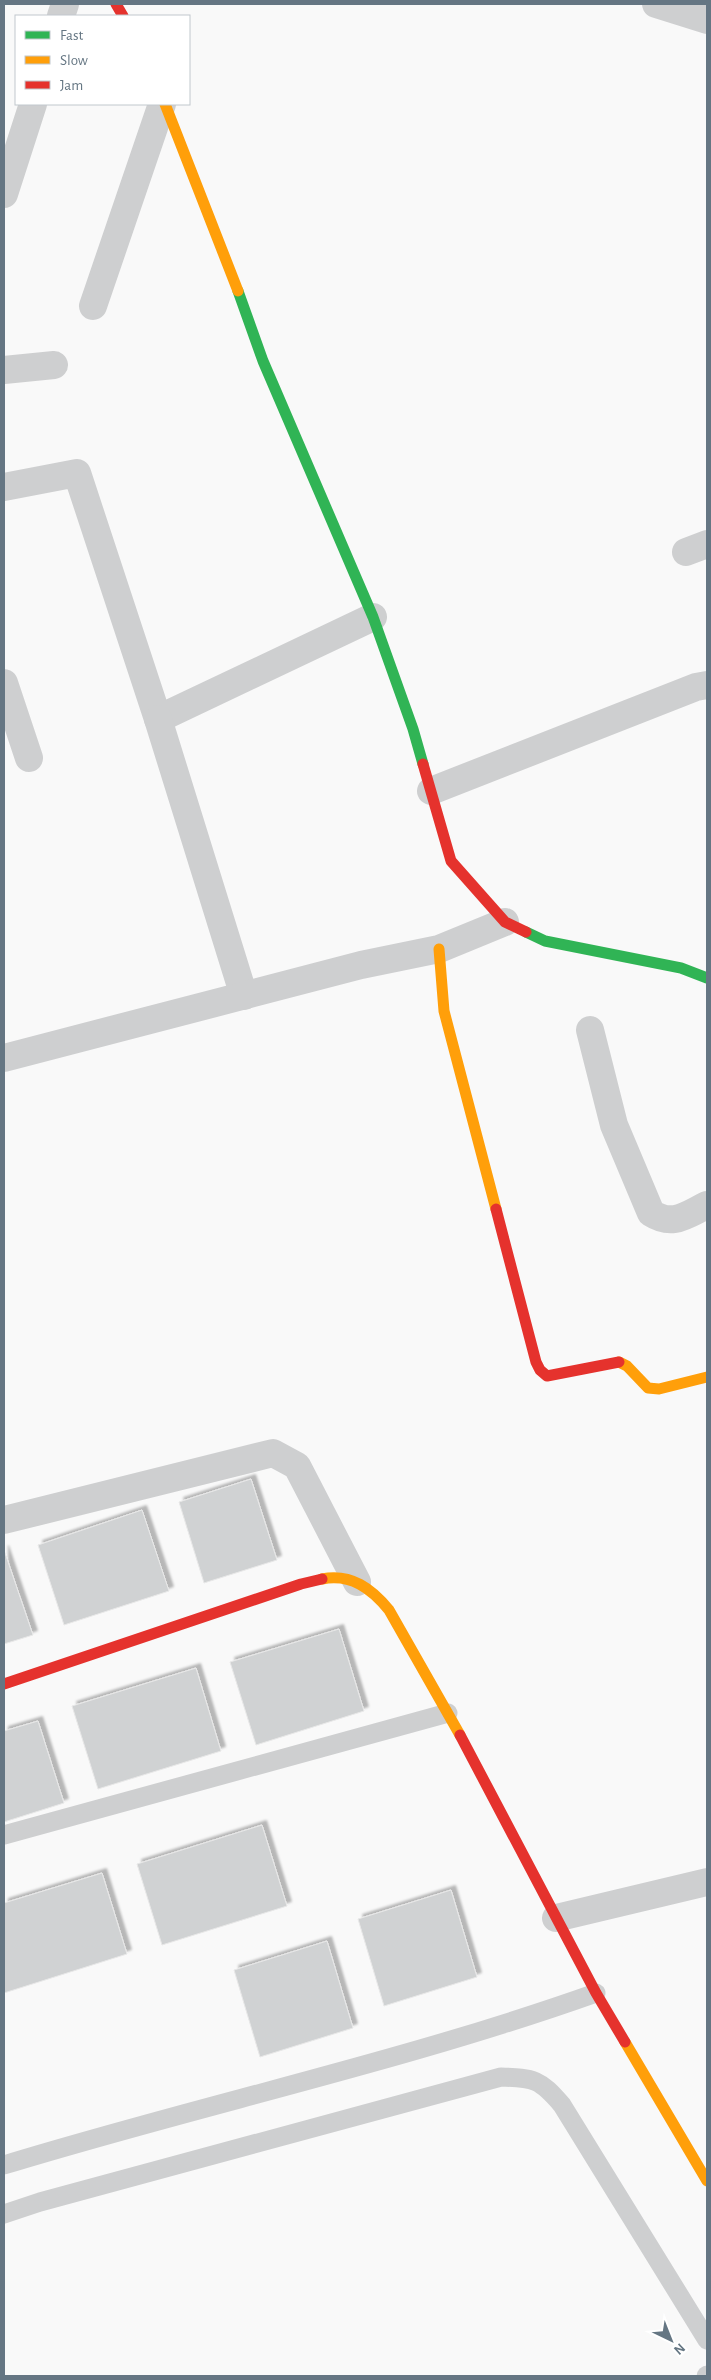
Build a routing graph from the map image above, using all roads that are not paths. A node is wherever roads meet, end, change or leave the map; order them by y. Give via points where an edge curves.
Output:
1 (116, 4) edge
2 (656, 4) edge
3 (122, 15) edge
4 (707, 20) edge
5 (33, 105) edge
6 (164, 105) edge
7 (164, 105) edge
8 (4, 194) edge
9 (93, 306) dead end
10 (54, 366) dead end
11 (4, 370) edge
12 (4, 487) edge
13 (373, 617) junction
14 (4, 683) edge
15 (707, 684) edge
16 (158, 719) junction
17 (29, 758) dead end
18 (431, 791) junction
19 (505, 922) junction
20 (439, 949) junction
21 (707, 978) edge
22 (244, 996) junction
23 (590, 1030) dead end
24 (4, 1058) edge
25 (707, 1205) edge
26 (707, 1377) edge
27 (4, 1520) edge
28 (358, 1582) junction
29 (4, 1684) edge
30 (448, 1713) junction
31 (4, 1835) edge
32 (707, 1882) edge
33 (556, 1918) junction
34 (596, 1993) junction
35 (4, 2165) edge
36 (707, 2181) edge
37 (4, 2214) edge
38 (707, 2340) edge

1 - 3 street
2 - 4 street
5 - 8 street
6 - 9 street
7 - 13 street via 263,361
10 - 11 street
12 - 16 street via 77,473
13 - 16 street
13 - 18 street via 413,729
14 - 17 street
15 - 18 street
16 - 22 street
18 - 19 street via 451,861
19 - 20 street
19 - 21 street via 546,941 681,968
20 - 22 street via 361,965
20 - 26 street via 444,1011 540,1370 547,1376 557,1375 619,1362 648,1388 659,1389
22 - 24 street
23 - 25 street via 614,1125 651,1213 662,1221 675,1220
27 - 28 street via 273,1452 297,1466
28 - 29 street via 333,1577 301,1584
28 - 30 street via 375,1593 389,1610
30 - 31 lane
30 - 33 street
32 - 33 street
33 - 34 street
34 - 35 lane via 467,2037 115,2131
34 - 36 street
37 - 38 lane via 501,2077 528,2078 547,2087 562,2105

